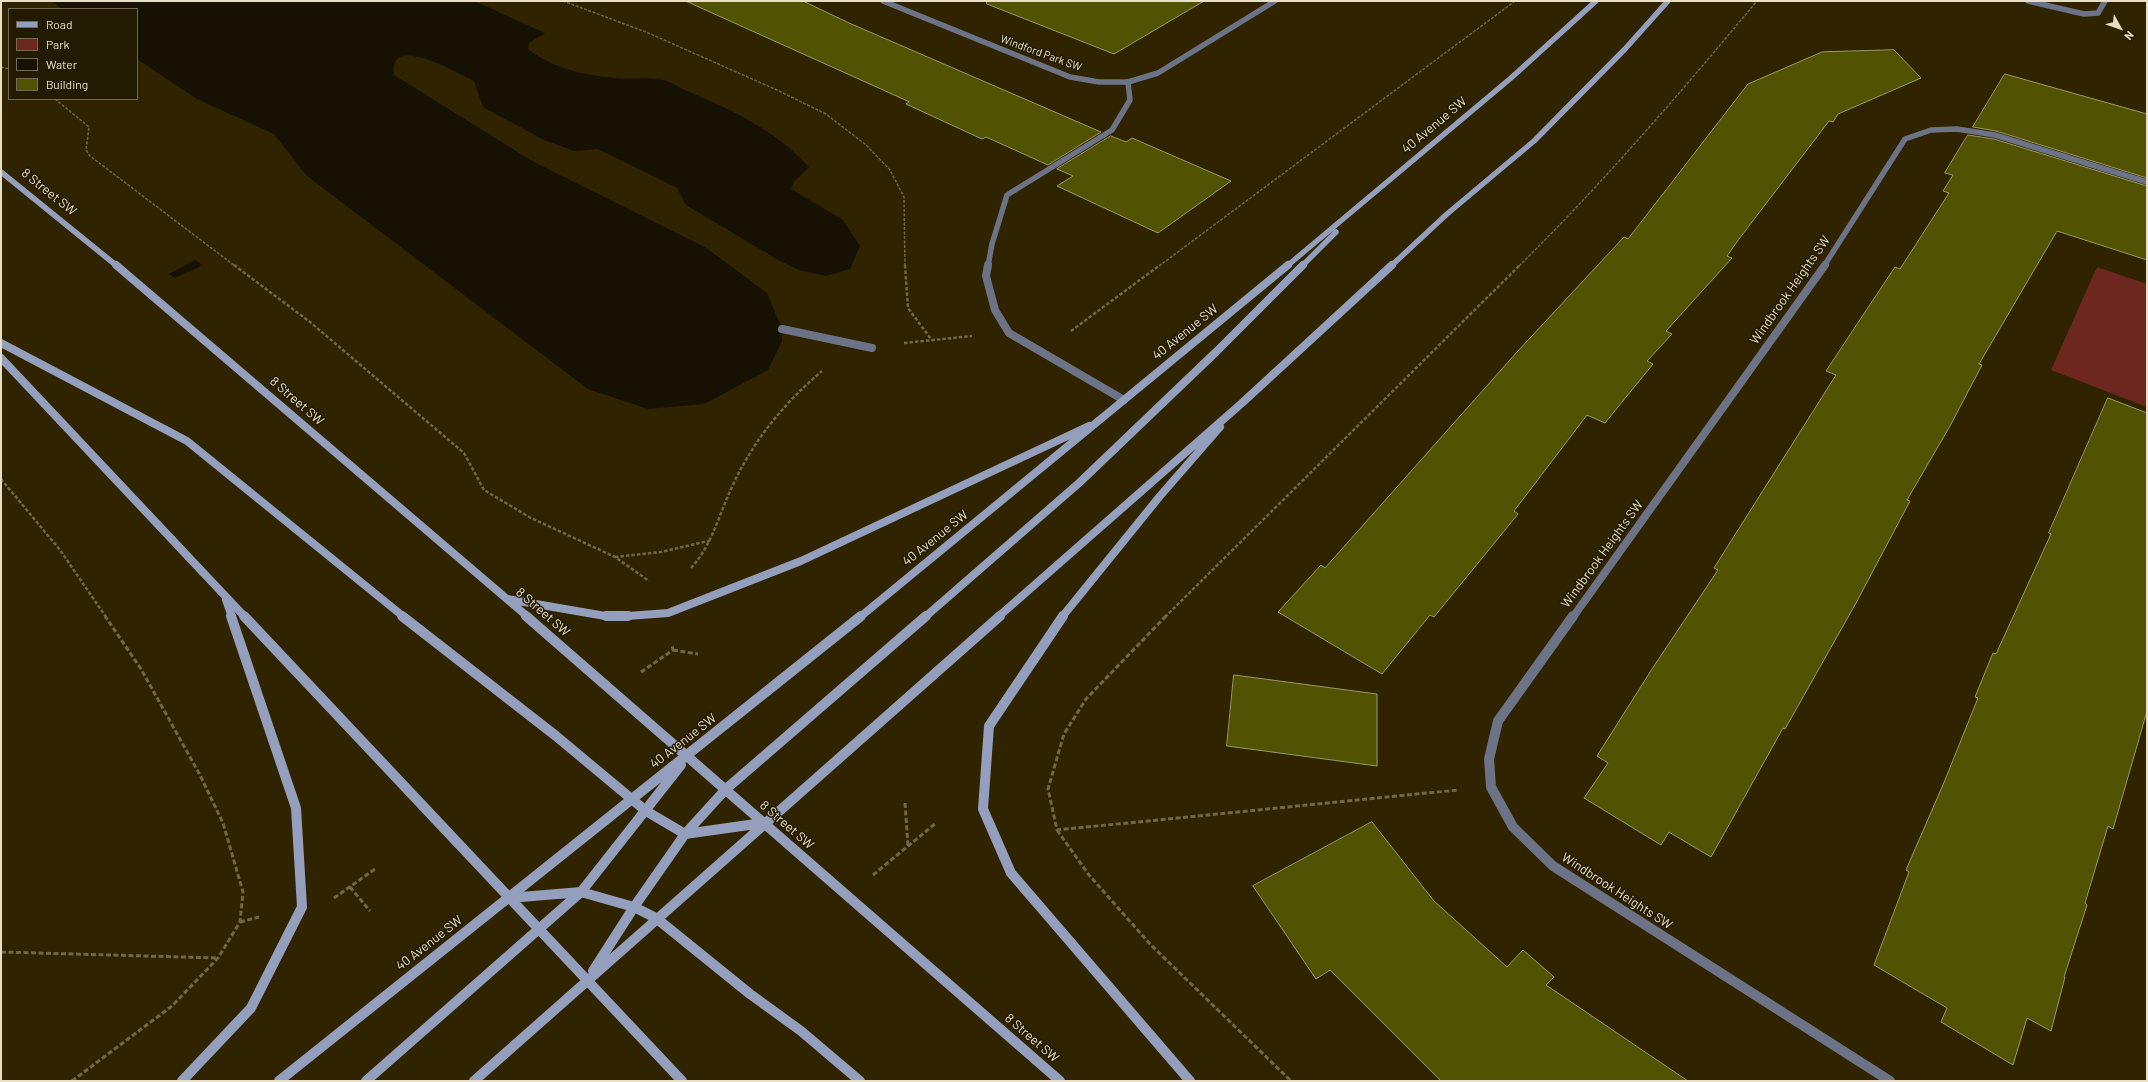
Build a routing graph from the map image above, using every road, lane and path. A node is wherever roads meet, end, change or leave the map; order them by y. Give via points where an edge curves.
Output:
1 (563, 1) edge
2 (883, 1) edge
3 (1275, 1) edge
4 (1515, 1) edge
5 (1596, 1) edge
6 (1668, 1) edge
7 (1757, 1) edge
8 (2028, 1) edge
9 (2104, 1) edge
10 (1128, 82) junction
11 (56, 100) edge
12 (1, 172) edge
13 (2147, 182) edge
14 (1367, 200) junction
15 (782, 329) dead end
16 (1009, 334) junction
17 (931, 340) junction
18 (1, 344) edge
19 (872, 348) junction
20 (1042, 353) junction
21 (1, 358) edge
22 (1124, 400) junction
23 (1242, 403) junction
24 (1100, 420) junction
25 (1, 479) edge
26 (712, 540) junction
27 (615, 557) junction
28 (689, 570) dead end
29 (654, 584) dead end
30 (225, 597) junction
31 (506, 599) junction
32 (671, 643) dead end
33 (673, 650) junction
34 (698, 654) dead end
35 (641, 672) dead end
36 (687, 756) junction
37 (1491, 787) junction
38 (726, 789) junction
39 (632, 800) junction
40 (905, 803) dead end
41 (646, 811) junction
42 (764, 823) junction
43 (936, 823) dead end
44 (1057, 830) junction
45 (685, 834) junction
46 (908, 846) junction
47 (375, 869) dead end
48 (872, 876) dead end
49 (350, 887) junction
50 (581, 892) junction
51 (509, 898) junction
52 (329, 902) dead end
53 (634, 907) junction
54 (370, 911) dead end
55 (262, 916) dead end
56 (656, 918) junction
57 (240, 922) junction
58 (538, 929) junction
59 (1, 952) edge
60 (218, 958) junction
61 (587, 980) junction
62 (72, 1081) edge
63 (182, 1081) edge
64 (279, 1081) edge
65 (366, 1081) edge
66 (474, 1081) edge
67 (682, 1081) edge
68 (860, 1081) edge
69 (1060, 1081) edge
70 (1190, 1081) edge
71 (1291, 1081) edge
72 (1890, 1081) edge

1 - 17 path via 646,32 777,90 826,114 866,145 890,170 904,197 908,308
2 - 10 street, Windford Park SW via 1070,77 1099,82
3 - 10 street, Windford Park SW via 1158,73
4 - 20 path
5 - 14 main road, 40 Avenue SW via 1511,78
6 - 23 main road via 1625,49 1534,141 1447,214
7 - 44 path via 1668,108 1568,217 1193,588 1086,699 1064,734 1052,770 1048,789
8 - 9 street via 2084,14 2098,13
10 - 16 street via 1130,100 1112,130 1007,195 992,244 986,276 995,310
11 - 27 path via 89,127 86,150 90,156 310,322 424,418 464,452 484,490 531,518
12 - 31 main road, 8 Street SW via 123,270
13 - 37 street, Windbrook Heights SW via 1995,135 1957,129 1931,130 1905,139 1824,266 1498,721 1489,759
14 - 22 main road, 40 Avenue SW
14 - 38 main road via 1216,352 1079,483
15 - 19 street
16 - 17 path
16 - 20 street
17 - 19 path
18 - 39 main road via 187,441 355,579 556,736
19 - 26 path via 830,365 803,386 776,414 750,452 730,490
20 - 22 street
21 - 30 main road
22 - 24 main road, 40 Avenue SW
23 - 42 main road
23 - 70 main road via 1160,496 1062,617 989,726 983,809 1012,873
24 - 31 main road via 802,561 668,613 612,618
24 - 36 main road, 40 Avenue SW via 801,666
25 - 57 path via 60,550 141,668 200,775 223,823 243,892
26 - 27 path via 661,552
26 - 28 path via 701,559
27 - 29 path
30 - 51 main road
30 - 63 main road via 296,808 302,907 251,1008
31 - 36 main road, 8 Street SW
32 - 33 path
33 - 34 path
33 - 35 path
36 - 38 main road, 8 Street SW
36 - 39 main road, 40 Avenue SW
36 - 41 main road
37 - 44 path
37 - 72 street, Windbrook Heights SW via 1513,827 1553,866
38 - 42 main road, 8 Street SW
38 - 45 main road
39 - 41 main road
39 - 51 main road, 40 Avenue SW
40 - 46 path
41 - 45 main road
41 - 50 main road
42 - 45 main road
42 - 56 main road
42 - 69 main road, 8 Street SW
43 - 46 path
44 - 71 path via 1089,875 1150,944
45 - 53 main road
46 - 48 path
47 - 49 path
49 - 52 path
49 - 54 path
50 - 51 main road
50 - 53 main road
50 - 58 main road
51 - 58 main road
51 - 64 main road, 40 Avenue SW
53 - 56 main road
53 - 61 main road
55 - 57 path
56 - 61 main road
56 - 68 main road via 750,994 801,1031
57 - 60 path
58 - 61 main road
58 - 65 main road
59 - 60 path
60 - 62 path via 172,1006
61 - 66 main road
61 - 67 main road

